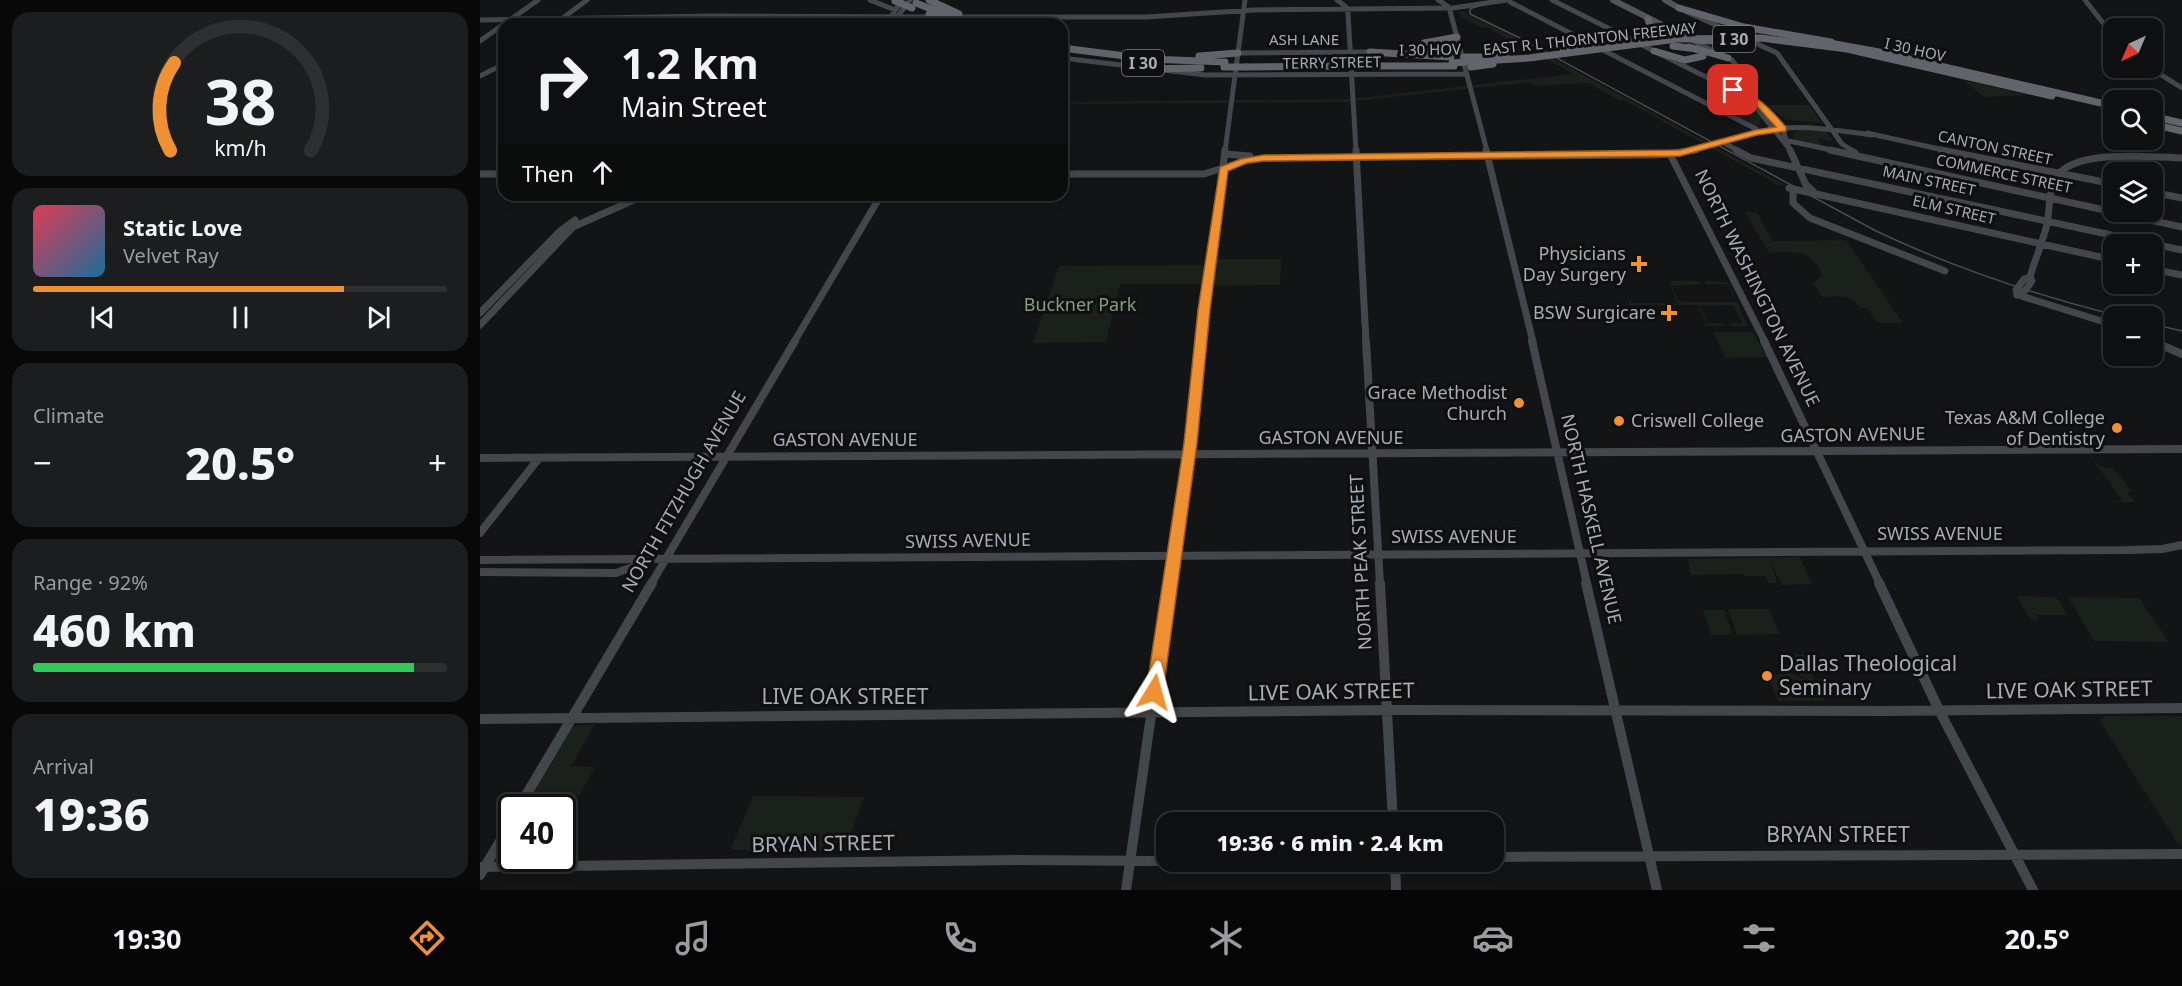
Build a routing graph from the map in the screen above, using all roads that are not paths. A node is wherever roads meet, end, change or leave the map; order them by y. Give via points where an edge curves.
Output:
1 (538, 0) edge
2 (587, 0) edge
3 (870, 0) edge
4 (929, 0) edge
5 (1245, 0) edge
6 (1337, 0) edge
7 (1524, 0) edge
8 (1552, 0) edge
9 (1608, 0) edge
10 (2085, 0) edge
11 (1440, 1) edge
12 (1509, 1) edge
13 (1664, 1) edge
14 (905, 2) edge
15 (1615, 2) edge
16 (1467, 7) junction
17 (1348, 8) junction
18 (1679, 8) junction
19 (1244, 10) junction
20 (1450, 10) junction
21 (896, 14) junction
22 (1698, 14) junction
23 (511, 18) edge
24 (563, 18) joint
25 (892, 18) edge
26 (894, 18) edge
27 (951, 18) edge
28 (951, 18) edge
29 (953, 18) edge
30 (498, 19) edge
31 (1648, 19) junction
32 (480, 20) edge
33 (1706, 21) junction
34 (2103, 23) edge
35 (498, 28) edge
36 (1457, 37) junction
37 (1688, 38) junction
38 (480, 41) edge
39 (1635, 41) junction
40 (1689, 47) junction
41 (1853, 47) junction
42 (1068, 51) edge
43 (1068, 51) edge
44 (1563, 51) junction
45 (1602, 51) junction
46 (1654, 51) junction
47 (1350, 52) junction
48 (1370, 52) joint
49 (1238, 53) junction
50 (1102, 54) junction
51 (1865, 55) junction
52 (1441, 57) junction
53 (1728, 58) junction
54 (1068, 59) edge
55 (1453, 63) junction
56 (1225, 64) junction
57 (498, 67) edge
58 (1144, 69) junction
59 (1388, 74) junction
60 (1466, 74) junction
61 (1352, 75) junction
62 (480, 76) edge
63 (1235, 76) junction
64 (2163, 76) edge
65 (2182, 88) edge
66 (1733, 90) junction
67 (1754, 93) junction
68 (2051, 95) junction
69 (1753, 101) junction
70 (2103, 107) edge
71 (2103, 108) edge
72 (1762, 114) junction
73 (1771, 114) junction
74 (2163, 121) edge
75 (2182, 125) edge
76 (1804, 126) junction
77 (1782, 127) junction
78 (1773, 128) junction
79 (1830, 128) junction
80 (1757, 130) junction
81 (1786, 139) junction
82 (1722, 143) junction
83 (1842, 144) junction
84 (2116, 151) dead end
85 (1225, 153) junction
86 (1672, 153) junction
87 (1844, 154) junction
88 (1250, 156) junction
89 (1278, 156) junction
90 (1355, 156) junction
91 (1488, 156) junction
92 (2112, 158) junction
93 (2182, 158) edge
94 (1872, 160) junction
95 (1223, 169) junction
96 (1799, 170) junction
97 (480, 172) edge
98 (498, 172) edge
99 (1068, 172) edge
100 (1068, 172) edge
101 (2058, 175) junction
102 (2103, 182) edge
103 (1791, 189) junction
104 (1802, 190) junction
105 (1822, 194) junction
106 (2163, 194) edge
107 (2051, 198) junction
108 (2182, 198) edge
109 (1798, 200) junction
110 (621, 201) edge
111 (630, 201) edge
112 (876, 201) edge
113 (2048, 222) junction
114 (2182, 227) edge
115 (1842, 230) junction
116 (2041, 244) junction
117 (2182, 250) edge
118 (2103, 258) edge
119 (1946, 272) dead end
120 (2163, 272) edge
121 (2182, 276) edge
122 (480, 313) edge
123 (2103, 322) edge
124 (480, 325) edge
125 (2163, 346) edge
126 (2182, 354) edge
127 (2182, 449) edge
128 (1818, 452) junction
129 (1558, 454) junction
130 (1188, 455) junction
131 (1373, 455) junction
132 (726, 457) junction
133 (480, 458) edge
134 (539, 458) junction
135 (480, 533) edge
136 (2182, 545) edge
137 (1865, 551) junction
138 (1378, 554) junction
139 (1578, 554) junction
140 (1173, 555) junction
141 (653, 560) junction
142 (665, 560) junction
143 (480, 561) edge
144 (480, 572) edge
145 (2182, 708) edge
146 (1386, 710) junction
147 (1616, 710) junction
148 (1939, 710) junction
149 (1151, 713) junction
150 (571, 718) junction
151 (480, 719) edge
152 (527, 794) edge
153 (1392, 812) edge
154 (498, 844) edge
155 (2014, 853) junction
156 (2182, 854) edge
157 (1649, 856) junction
158 (1504, 857) edge
159 (1130, 861) junction
160 (1156, 861) edge
161 (482, 870) edge
162 (1395, 872) edge
163 (1126, 890) edge
164 (1396, 890) edge
165 (1658, 890) edge
166 (2033, 890) edge

1 - 23 main road
2 - 24 main road
3 - 21 main road
4 - 29 highway
5 - 19 main road
6 - 17 main road
7 - 12 main road
8 - 39 main road
9 - 15 main road
10 - 34 main road
11 - 16 main road
11 - 20 main road
12 - 16 main road
12 - 20 main road
12 - 80 main road
13 - 18 main road
14 - 21 main road
14 - 27 highway
14 - 28 highway
15 - 31 main road
16 - 20 main road
17 - 19 main road
17 - 20 main road
17 - 20 main road
17 - 47 main road, NORTH PEAK STREET
18 - 22 highway
18 - 33 main road
19 - 21 main road via 1146,17
19 - 49 main road
20 - 36 main road, NORTH HASKELL AVENUE
21 - 24 main road
21 - 25 main road
21 - 26 main road
22 - 33 main road
22 - 41 highway, bridge via 1754,29
30 - 32 main road
31 - 37 main road
31 - 44 highway, bridge via 1651,30 1641,36
33 - 79 main road via 1777,53
35 - 38 main road
36 - 52 highway via 1430,40 1422,45 1425,52
36 - 60 main road, NORTH HASKELL AVENUE
37 - 51 highway, bridge
37 - 53 main road
39 - 41 highway, EAST R L THORNTON FREEWAY / I 30, bridge via 1741,35
39 - 44 highway, EAST R L THORNTON FREEWAY / I 30, bridge
39 - 46 main road
40 - 45 highway, bridge
40 - 46 highway via 1700,50 1702,56 1684,60
40 - 53 highway
41 - 68 highway, EAST R L THORNTON FREEWAY / I 30, bridge
42 - 50 highway, EAST R L THORNTON FREEWAY / I 30
43 - 56 highway, EAST R L THORNTON FREEWAY / I 30 via 1147,63
44 - 55 highway, EAST R L THORNTON FREEWAY / I 30, bridge
45 - 51 highway, EAST R L THORNTON FREEWAY / I 30, bridge via 1680,41 1736,39 1812,45
45 - 55 highway, EAST R L THORNTON FREEWAY / I 30, bridge via 1493,64
46 - 66 main road
47 - 48 main road, ASH LANE
47 - 49 main road, ASH LANE
47 - 61 main road, NORTH PEAK STREET
48 - 52 highway
49 - 50 highway via 1174,57
49 - 63 main road
50 - 56 highway, EAST R L THORNTON FREEWAY / I 30
51 - 68 highway, EAST R L THORNTON FREEWAY / I 30, bridge
52 - 55 highway
53 - 67 main road
54 - 58 main road
55 - 56 highway, EAST R L THORNTON FREEWAY / I 30, bridge
55 - 59 highway
55 - 68 highway, I 30 HOV, bridge via 1529,58 1677,39 1761,38 1854,50
56 - 58 highway
57 - 62 main road
58 - 63 main road
59 - 60 main road, TERRY STREET
59 - 61 main road, TERRY STREET
60 - 91 main road, NORTH HASKELL AVENUE
61 - 63 main road, TERRY STREET
61 - 90 main road, NORTH PEAK STREET
63 - 85 main road
64 - 65 main road
66 - 67 main road
66 - 69 main road
67 - 69 main road
68 - 70 highway, I 30 HOV
68 - 71 highway, EAST R L THORNTON FREEWAY / I 30
69 - 72 main road
69 - 73 main road
72 - 78 main road
72 - 80 main road via 1764,123
73 - 76 main road
73 - 77 main road
74 - 75 highway
76 - 77 main road, CANTON STREET
76 - 79 main road, CANTON STREET
76 - 81 main road
77 - 78 main road, CANTON STREET
77 - 81 main road
78 - 80 main road, CANTON STREET
78 - 81 main road
79 - 83 main road
79 - 101 main road, CANTON STREET
80 - 81 main road, COMMERCE STREET
80 - 82 main road, CANTON STREET
81 - 87 main road, COMMERCE STREET
81 - 96 main road
82 - 86 main road
82 - 86 main road
82 - 96 main road, MAIN STREET via 1751,158
83 - 87 main road
83 - 94 main road
84 - 92 main road
85 - 88 main road
85 - 95 main road
86 - 91 main road
86 - 128 main road, NORTH WASHINGTON AVENUE
87 - 94 main road, COMMERCE STREET
88 - 89 main road
88 - 95 main road
89 - 90 main road
89 - 95 main road
90 - 91 main road
90 - 131 main road, NORTH PEAK STREET
91 - 129 main road, NORTH HASKELL AVENUE
92 - 93 main road
92 - 101 main road via 2077,163
94 - 107 main road, COMMERCE STREET
95 - 99 main road
95 - 100 main road via 1204,174
95 - 130 street
96 - 103 main road via 1800,186
96 - 105 main road via 1809,189
96 - 113 main road, MAIN STREET
97 - 98 main road
101 - 102 street, CANTON STREET
101 - 107 main road
103 - 104 main road, ELM STREET
103 - 109 main road
103 - 115 main road via 1792,201 1799,210
104 - 105 main road, ELM STREET
104 - 109 main road
105 - 116 main road, ELM STREET
106 - 108 main road
107 - 113 main road
107 - 114 main road, COMMERCE STREET
109 - 115 main road via 1809,212
110 - 122 main road via 567,225
111 - 124 main road via 573,227
112 - 132 main road, NORTH FITZHUGH AVENUE
113 - 116 main road
113 - 117 main road, MAIN STREET
115 - 119 main road
116 - 118 main road, ELM STREET
116 - 123 main road via 2032,281 2017,295
120 - 121 main road
125 - 126 main road
127 - 128 main road, GASTON AVENUE
128 - 129 main road, GASTON AVENUE
128 - 137 main road, NORTH WASHINGTON AVENUE
129 - 131 main road, GASTON AVENUE
129 - 139 main road, NORTH HASKELL AVENUE
130 - 131 main road, GASTON AVENUE
130 - 132 main road, GASTON AVENUE
130 - 140 main road
131 - 138 main road, NORTH PEAK STREET
132 - 134 main road, GASTON AVENUE
132 - 142 main road, NORTH FITZHUGH AVENUE
133 - 134 main road, GASTON AVENUE
134 - 135 main road
136 - 137 main road, SWISS AVENUE via 2127,550
137 - 139 main road, SWISS AVENUE
137 - 148 main road, NORTH WASHINGTON AVENUE
138 - 139 main road, SWISS AVENUE
138 - 140 main road, SWISS AVENUE
138 - 146 main road, NORTH PEAK STREET
139 - 147 main road, NORTH HASKELL AVENUE
140 - 142 main road, SWISS AVENUE
140 - 149 main road
141 - 142 main road, SWISS AVENUE
141 - 143 main road, SWISS AVENUE
141 - 144 main road, SWISS AVENUE via 616,573
142 - 150 main road, NORTH FITZHUGH AVENUE
145 - 148 main road, LIVE OAK STREET
146 - 147 main road, LIVE OAK STREET
146 - 149 main road, LIVE OAK STREET
146 - 153 main road, NORTH PEAK STREET
147 - 148 main road, LIVE OAK STREET
147 - 157 main road, NORTH HASKELL AVENUE
148 - 155 main road, NORTH WASHINGTON AVENUE
149 - 150 main road, LIVE OAK STREET
149 - 159 main road
150 - 151 main road, LIVE OAK STREET
150 - 152 main road, NORTH FITZHUGH AVENUE
154 - 161 main road
155 - 156 main road, BRYAN STREET
155 - 157 main road, BRYAN STREET
155 - 166 main road, NORTH WASHINGTON AVENUE
157 - 158 main road, BRYAN STREET
157 - 165 main road, NORTH HASKELL AVENUE
159 - 160 main road, BRYAN STREET
159 - 161 main road, BRYAN STREET
159 - 163 main road
162 - 164 main road

